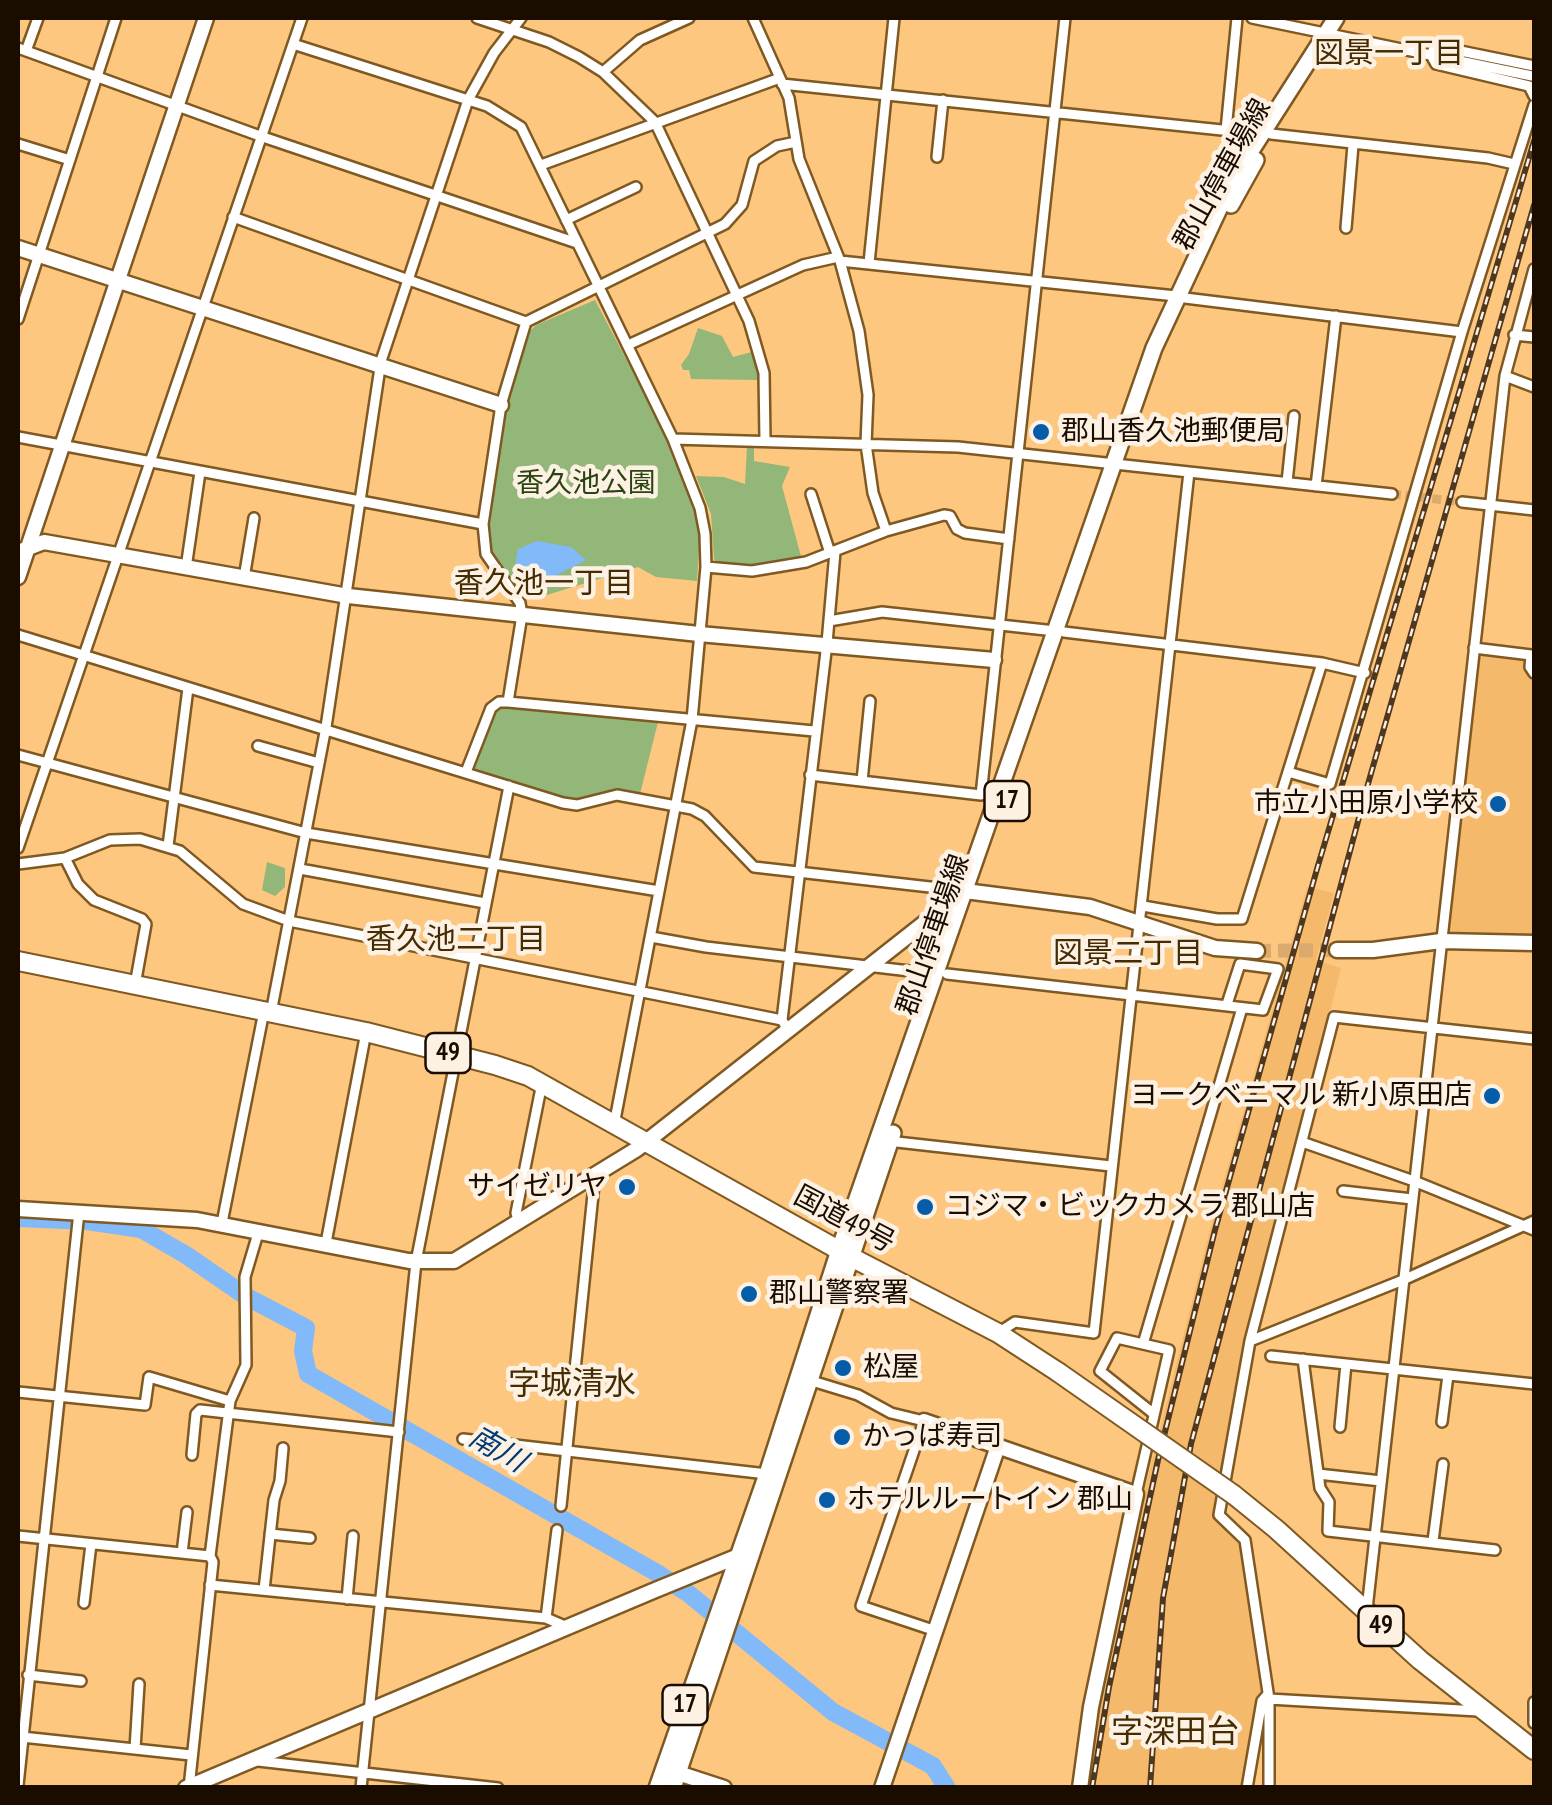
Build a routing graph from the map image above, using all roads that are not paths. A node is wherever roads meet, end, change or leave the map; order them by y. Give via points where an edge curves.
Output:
1 (38, 18) edge
2 (116, 18) edge
3 (206, 18) edge
4 (302, 18) edge
5 (477, 18) edge
6 (521, 18) edge
7 (689, 18) edge
8 (753, 18) edge
9 (894, 18) edge
10 (1065, 18) edge
11 (1237, 18) edge
12 (1252, 18) edge
13 (1349, 18) edge
14 (1333, 28) edge
15 (512, 29) junction
16 (293, 44) junction
17 (22, 50) edge
18 (603, 72) junction
19 (97, 77) junction
20 (1533, 79) edge
21 (781, 81) junction
22 (886, 93) junction
23 (468, 100) junction
24 (943, 100) junction
25 (1534, 104) edge
26 (176, 106) junction
27 (1055, 112) junction
28 (656, 122) junction
29 (1226, 130) junction
30 (1266, 134) junction
31 (260, 136) junction
32 (796, 142) junction
33 (18, 144) edge
34 (1353, 145) junction
35 (937, 157) dead end
36 (70, 160) junction
37 (1514, 164) junction
38 (541, 166) junction
39 (636, 187) dead end
40 (435, 195) junction
41 (233, 217) junction
42 (566, 220) junction
43 (1346, 228) dead end
44 (708, 234) junction
45 (577, 243) junction
46 (18, 248) edge
47 (38, 255) junction
48 (839, 259) junction
49 (869, 262) junction
50 (1534, 269) edge
51 (408, 280) junction
52 (117, 281) junction
53 (1038, 282) junction
54 (599, 286) junction
55 (737, 296) junction
56 (1181, 297) junction
57 (201, 308) junction
58 (1336, 316) junction
59 (18, 320) edge
60 (526, 322) junction
61 (1462, 332) junction
62 (1514, 335) junction
63 (1534, 337) edge
64 (628, 345) junction
65 (380, 367) junction
66 (1505, 376) junction
67 (1534, 387) edge
68 (501, 406) junction
69 (1294, 416) dead end
70 (18, 437) edge
71 (673, 439) junction
72 (765, 440) junction
73 (866, 444) junction
74 (61, 447) junction
75 (1018, 454) junction
76 (148, 463) junction
77 (1116, 465) junction
78 (200, 472) junction
79 (1190, 472) junction
80 (1287, 482) junction
81 (1316, 486) junction
82 (810, 494) dead end
83 (1392, 494) tunnel mouth
84 (362, 500) junction
85 (1462, 502) tunnel mouth
86 (1490, 504) junction
87 (1534, 510) edge
88 (254, 518) dead end
89 (483, 524) junction
90 (886, 532) junction
91 (1009, 538) junction
92 (22, 549) edge
93 (833, 553) junction
94 (117, 556) junction
95 (706, 567) junction
96 (186, 568) junction
97 (18, 577) edge
98 (244, 578) junction
99 (348, 596) junction
100 (522, 615) junction
101 (829, 620) junction
102 (1000, 624) junction
103 (1060, 632) junction
104 (699, 634) junction
105 (18, 635) edge
106 (827, 643) junction
107 (1169, 644) junction
108 (1474, 648) junction
109 (83, 656) junction
110 (994, 660) junction
111 (1322, 663) junction
112 (1365, 673) junction
113 (1534, 673) edge
114 (188, 688) junction
115 (870, 701) dead end
116 (508, 702) junction
117 (692, 720) junction
118 (326, 728) junction
119 (814, 732) junction
120 (258, 746) dead end
121 (18, 755) edge
122 (318, 763) junction
123 (46, 764) junction
124 (466, 772) junction
125 (1288, 772) junction
126 (810, 775) junction
127 (862, 781) junction
128 (509, 786) junction
129 (175, 798) junction
130 (677, 805) junction
131 (306, 832) junction
132 (168, 846) junction
133 (18, 848) edge
134 (65, 858) junction
135 (18, 864) edge
136 (492, 865) junction
137 (300, 869) junction
138 (800, 871) junction
139 (659, 890) junction
140 (970, 892) junction
141 (485, 903) junction
142 (1141, 913) junction
143 (289, 922) junction
144 (651, 937) junction
145 (1442, 941) junction
146 (1534, 943) edge
147 (1337, 950) tunnel mouth
148 (1257, 951) tunnel mouth
149 (790, 957) junction
150 (475, 959) junction
151 (18, 962) edge
152 (870, 966) junction
153 (942, 974) junction
154 (135, 985) junction
155 (640, 992) junction
156 (1132, 995) junction
157 (1227, 1004) junction
158 (1242, 1008) junction
159 (268, 1012) junction
160 (785, 1026) junction
161 (1433, 1028) junction
162 (366, 1032) junction
163 (1534, 1039) edge
164 (454, 1055) junction
165 (542, 1083) junction
166 (614, 1125) junction
167 (886, 1140) junction
168 (647, 1141) junction
169 (1302, 1142) junction
170 (1111, 1166) junction
171 (595, 1175) junction
172 (1414, 1181) junction
173 (1342, 1191) dead end
174 (1412, 1199) junction
175 (18, 1208) edge
176 (79, 1212) junction
177 (222, 1223) junction
178 (519, 1223) junction
179 (1531, 1225) edge
180 (258, 1230) junction
181 (326, 1243) junction
182 (845, 1254) junction
183 (416, 1262) junction
184 (1402, 1280) junction
185 (998, 1332) junction
186 (1250, 1341) junction
187 (1144, 1344) junction
188 (1271, 1356) dead end
189 (1303, 1359) junction
190 (1346, 1364) junction
191 (1394, 1369) junction
192 (1448, 1374) junction
193 (812, 1381) junction
194 (1534, 1384) edge
195 (18, 1392) edge
196 (59, 1397) junction
197 (230, 1401) junction
198 (228, 1413) junction
199 (1154, 1414) junction
200 (924, 1421) junction
201 (1442, 1422) dead end
202 (1340, 1427) dead end
203 (399, 1432) junction
204 (462, 1440) dead end
205 (998, 1446) junction
206 (283, 1448) dead end
207 (567, 1452) junction
208 (192, 1454) dead end
209 (1443, 1464) dead end
210 (767, 1474) junction
211 (1318, 1474) junction
212 (1381, 1481) junction
213 (1136, 1494) junction
214 (561, 1506) dead end
215 (187, 1512) dead end
216 (557, 1530) dead end
217 (270, 1534) junction
218 (18, 1536) edge
219 (353, 1536) dead end
220 (1374, 1536) junction
221 (310, 1538) dead end
222 (42, 1539) junction
223 (1433, 1542) junction
224 (91, 1544) junction
225 (1495, 1550) dead end
226 (182, 1553) junction
227 (210, 1556) junction
228 (743, 1559) junction
229 (210, 1585) junction
230 (264, 1590) junction
231 (347, 1599) junction
232 (380, 1602) junction
233 (84, 1603) dead end
234 (1366, 1612) junction
235 (546, 1618) junction
236 (723, 1620) junction
237 (567, 1627) junction
238 (936, 1631) junction
239 (28, 1675) junction
240 (82, 1681) dead end
241 (140, 1684) dead end
242 (1268, 1696) junction
243 (1534, 1702) edge
244 (368, 1711) junction
245 (1481, 1711) junction
246 (21, 1716) edge
247 (1534, 1724) edge
248 (22, 1737) junction
249 (135, 1749) junction
250 (1534, 1750) edge
251 (191, 1755) junction
252 (250, 1760) junction
253 (363, 1774) junction
254 (675, 1780) edge
255 (18, 1785) edge
256 (188, 1787) edge
257 (361, 1788) edge
258 (498, 1788) edge
259 (657, 1788) edge
260 (724, 1788) edge
261 (882, 1788) edge
262 (1080, 1788) edge
263 (1247, 1788) edge
264 (1270, 1788) edge

1 - 17 street
2 - 19 street
3 - 26 street
4 - 16 street
5 - 15 street
6 - 15 street
7 - 18 street via 640,40
8 - 21 street
9 - 22 street
10 - 27 street
11 - 29 street
12 - 14 street
13 - 14 main road, 郡山停車場線 / 17
14 - 20 street
14 - 30 main road, 郡山停車場線 / 17
15 - 18 street
15 - 23 street
16 - 23 street
16 - 31 street
17 - 19 street
18 - 28 street
19 - 26 street
19 - 36 street
21 - 22 street
21 - 28 street
21 - 32 street
22 - 24 street
22 - 49 street
23 - 38 street via 514,120
23 - 40 street
24 - 27 street
24 - 35 street
25 - 37 street
26 - 31 street
26 - 52 street
27 - 29 street
27 - 53 street
28 - 38 street
28 - 44 street
29 - 30 street
30 - 34 street
30 - 56 main road, 郡山停車場線 / 17 via 1233,179
31 - 40 street
31 - 41 street
32 - 44 street via 754,161 738,213
32 - 48 street
33 - 36 street
34 - 37 street
34 - 43 street
36 - 47 street
37 - 61 street
38 - 42 street
39 - 42 street
40 - 45 street
40 - 51 street
41 - 51 street
41 - 57 street
42 - 45 street
44 - 54 street
44 - 55 street
45 - 54 street
46 - 47 street
47 - 52 street
47 - 59 street
48 - 49 street
48 - 55 street via 803,265
48 - 73 street via 865,364
49 - 53 street
50 - 62 street
51 - 60 street
51 - 65 street
52 - 57 street
52 - 74 street
53 - 56 street
53 - 75 street
54 - 60 street
54 - 64 street
55 - 64 street
55 - 72 street via 764,374
56 - 58 street
56 - 77 main road, 郡山停車場線 / 17
57 - 65 street
57 - 76 street
58 - 61 street
58 - 81 street
60 - 68 street
61 - 112 street
62 - 63 street
62 - 66 street
64 - 71 street
65 - 68 street
65 - 84 street
66 - 67 street
66 - 86 street
68 - 89 street
69 - 80 street
70 - 74 street
71 - 72 street
71 - 95 street via 700,508
72 - 73 street
73 - 75 street
73 - 90 street
74 - 76 street
74 - 92 street
75 - 77 street
75 - 91 street
76 - 78 street
76 - 94 street
77 - 79 street
77 - 103 main road, 郡山停車場線 / 17
78 - 84 street
78 - 96 street
79 - 80 street
79 - 107 street
80 - 81 street
81 - 83 street
82 - 93 street
84 - 89 street
84 - 99 street
85 - 86 street
86 - 87 street
86 - 108 street
88 - 98 street
89 - 100 street via 486,554
90 - 91 street via 944,515 965,533
90 - 93 street
91 - 102 street
92 - 94 street via 44,542
92 - 97 street
93 - 95 street via 765,570
93 - 101 street
94 - 96 street
94 - 109 street
95 - 104 street
96 - 98 street
98 - 99 street
99 - 100 street
99 - 118 street
100 - 104 street
100 - 116 street
101 - 102 street via 882,612
101 - 106 street
102 - 103 street
102 - 110 street
103 - 107 street
103 - 140 main road, 郡山停車場線 / 17
104 - 106 street
104 - 117 street
105 - 109 street
106 - 110 street
106 - 119 street
107 - 111 street
107 - 142 street
108 - 113 street via 1532,655
108 - 145 street
109 - 114 street
109 - 123 street
110 - 127 street via 981,795
111 - 112 street
111 - 125 street
112 - 125 street via 1330,784
114 - 118 street
114 - 129 street
115 - 127 street
116 - 117 street
116 - 124 street via 491,708
117 - 119 street
117 - 130 street
118 - 122 street
118 - 124 street
119 - 126 street
120 - 122 street
121 - 123 street
122 - 131 street
123 - 129 street
123 - 133 street
124 - 128 street
125 - 142 street via 1242,920
126 - 127 street
126 - 138 street
128 - 130 street via 577,805 617,795
128 - 136 street
129 - 131 street
129 - 132 street
130 - 138 street via 705,816 754,868
130 - 139 street
131 - 136 street
131 - 137 street
132 - 134 street via 116,839
132 - 143 street via 243,904
134 - 135 street
134 - 154 street via 94,900 146,924
136 - 139 street
136 - 141 street
137 - 141 street
137 - 143 street
138 - 140 street
138 - 149 street
139 - 144 street
140 - 142 street
140 - 152 street
140 - 153 main road, 郡山停車場線 / 17
141 - 150 street
142 - 148 street via 1216,948
142 - 156 street
143 - 150 street
143 - 159 street
144 - 149 street
144 - 155 street
145 - 146 street
145 - 147 street
145 - 161 street
149 - 152 street
149 - 160 street
150 - 155 street
150 - 164 street
151 - 154 highway, 国道49号 / 49
152 - 153 street
152 - 160 street
153 - 156 street
153 - 167 main road, 郡山停車場線 / 17
154 - 159 highway, 国道49号 / 49
155 - 160 street
155 - 166 street
156 - 157 street
156 - 170 street
157 - 158 street
157 - 158 street via 1240,964 1278,968 1262,1010
158 - 187 street
159 - 162 highway, 国道49号 / 49
159 - 177 street
160 - 168 street
161 - 163 street
161 - 169 street via 1334,1017
161 - 172 street
162 - 164 highway, 国道49号 / 49
162 - 181 street
164 - 165 highway, 国道49号 / 49
164 - 183 street
165 - 166 highway, 国道49号 / 49
165 - 178 street
166 - 168 highway, 国道49号 / 49
167 - 170 street
167 - 182 main road, 郡山停車場線 / 17
168 - 171 street
168 - 182 highway, 国道49号 / 49
169 - 172 street
169 - 186 street
170 - 185 street via 1094,1333 1016,1322
171 - 178 street
171 - 207 street
172 - 174 street
172 - 179 street
173 - 174 street
174 - 184 street
175 - 176 street
176 - 177 street
176 - 196 street
177 - 180 street
178 - 183 street via 454,1260
179 - 184 street
180 - 181 street
180 - 197 street via 245,1277 246,1365
181 - 183 street
182 - 185 highway, 国道49号 / 49
182 - 193 main road, 郡山停車場線 / 17
182 - 210 main road, 郡山停車場線 / 17
183 - 203 street
184 - 186 street
184 - 191 street
185 - 234 highway, 国道49号 / 49, bridge via 1234,1494
186 - 242 street via 1219,1515 1246,1540
187 - 199 street via 1169,1350
187 - 199 street via 1116,1338 1100,1371
188 - 189 street
189 - 190 street
189 - 211 street
190 - 191 street
190 - 202 street
191 - 192 street
191 - 212 street
192 - 194 street
192 - 201 street
193 - 200 street
193 - 228 main road, 郡山停車場線 / 17
195 - 196 street
196 - 197 street via 145,1405 149,1377
196 - 222 street
197 - 198 street
198 - 203 street
198 - 208 street via 198,1411
198 - 227 street
199 - 213 street
200 - 205 street
200 - 238 street via 861,1606
203 - 232 street
204 - 207 street
205 - 213 street
205 - 238 street
206 - 217 street
207 - 210 street
207 - 214 street
209 - 223 street
210 - 228 main road, 郡山停車場線 / 17
211 - 212 street
211 - 220 street via 1329,1502 1328,1531
212 - 220 street
213 - 262 street
215 - 226 street
216 - 235 street
217 - 221 street
217 - 230 street
218 - 222 street
219 - 231 street
220 - 223 street
220 - 234 street
222 - 224 street
222 - 239 street
223 - 225 street
224 - 226 street
224 - 233 street
226 - 227 street
227 - 229 street
228 - 236 main road, 郡山停車場線 / 17
228 - 237 street
229 - 230 street
229 - 251 street
230 - 231 street
231 - 232 street
232 - 235 street
232 - 244 street
234 - 245 highway, 国道49号 / 49
235 - 237 street
236 - 254 main road, 郡山停車場線 / 17
236 - 259 main road, 郡山停車場線 / 17
237 - 244 street
238 - 261 street
239 - 240 street
239 - 246 street
241 - 249 street
242 - 245 street
242 - 263 street
242 - 264 street
243 - 247 street
244 - 252 street
244 - 253 street
245 - 250 highway, 国道49号 / 49
246 - 248 street
248 - 249 street
248 - 255 street
249 - 251 street
251 - 256 street
252 - 253 street
252 - 256 street
253 - 257 street
253 - 258 street
254 - 260 street

